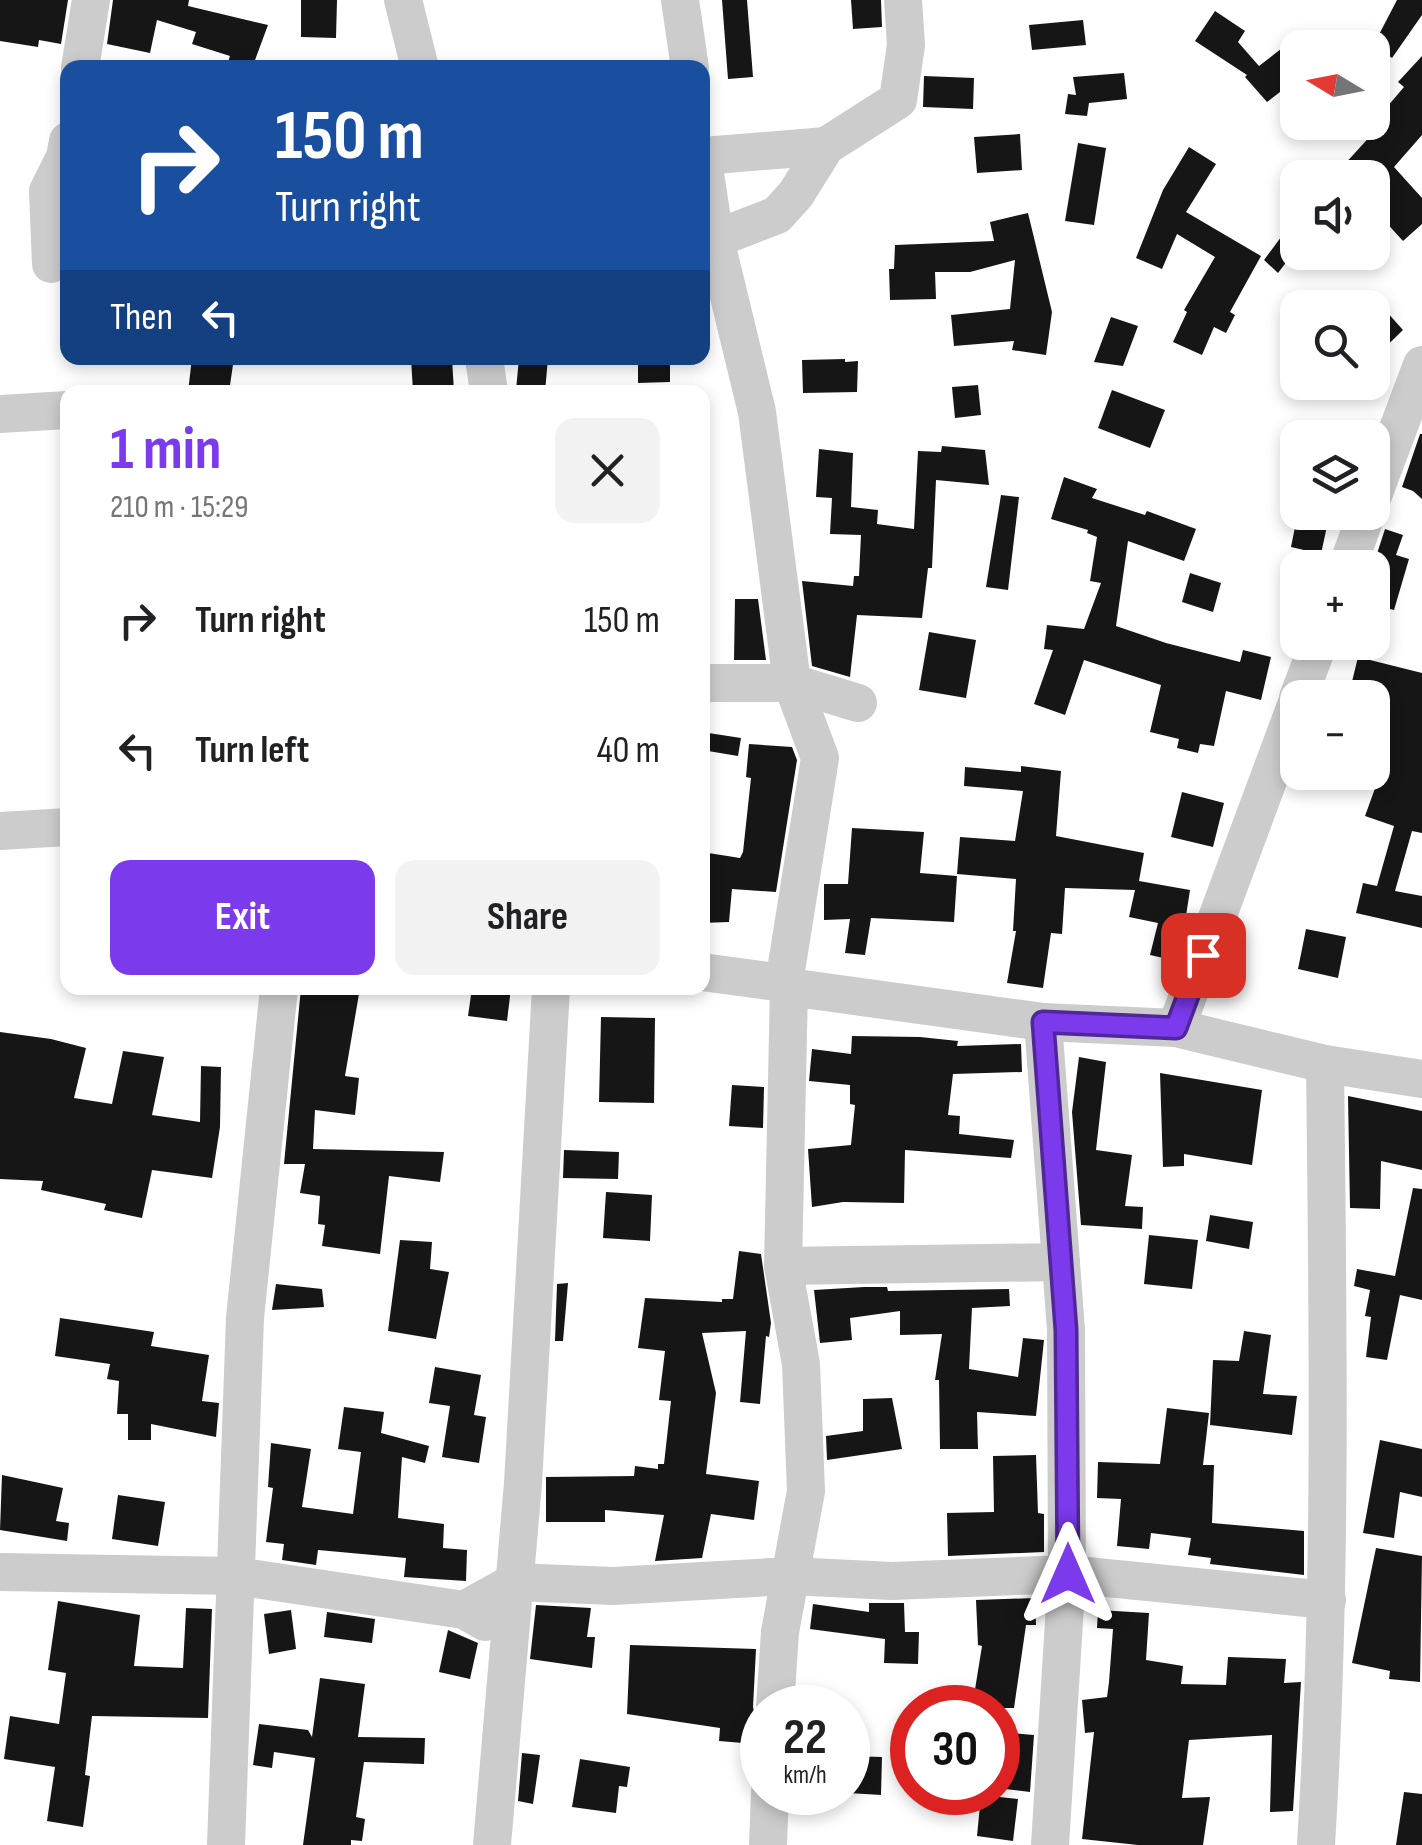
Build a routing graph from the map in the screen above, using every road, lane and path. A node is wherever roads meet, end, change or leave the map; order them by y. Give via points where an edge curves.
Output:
1 (91, 0) edge
2 (403, 0) edge
3 (680, 0) edge
4 (903, 0) edge
5 (81, 60) edge
6 (418, 60) edge
7 (689, 60) edge
8 (826, 146) junction
9 (710, 154) edge
10 (60, 166) edge
11 (710, 204) edge
12 (715, 239) junction
13 (51, 264) dead end
14 (1422, 364) edge
15 (60, 410) edge
16 (0, 414) edge
17 (1390, 450) edge
18 (710, 683) edge
19 (792, 683) junction
20 (858, 703) dead end
21 (1280, 748) edge
22 (60, 827) edge
23 (0, 831) edge
24 (710, 973) edge
25 (786, 985) junction
26 (278, 995) edge
27 (551, 995) edge
28 (1043, 1022) junction
29 (1176, 1028) junction
30 (1325, 1064) junction
31 (1422, 1079) edge
32 (1061, 1262) junction
33 (783, 1266) junction
34 (0, 1572) edge
35 (1068, 1574) junction
36 (235, 1576) junction
37 (790, 1576) junction
38 (515, 1582) junction
39 (1327, 1600) junction
40 (464, 1610) junction
41 (509, 1635) junction
42 (777, 1685) edge
43 (769, 1815) edge
44 (226, 1845) edge
45 (492, 1845) edge
46 (768, 1845) edge
47 (1050, 1845) edge
48 (1316, 1845) edge

1 - 5 street
2 - 6 street
3 - 7 street
4 - 8 street via 906,45 898,100
8 - 9 street
8 - 12 street via 777,215
10 - 13 street via 48,190
11 - 12 street
12 - 19 street via 757,412
14 - 17 street
15 - 16 street
18 - 19 street
19 - 20 street
19 - 25 street via 820,758
21 - 29 street
22 - 23 street
24 - 25 street
25 - 28 street
25 - 33 street
26 - 36 street via 245,1318
27 - 38 street
28 - 29 street
28 - 32 street
29 - 30 street
30 - 31 street
30 - 39 street
32 - 33 street
32 - 35 street
33 - 37 street via 802,1364 806,1491
34 - 36 street
35 - 37 street via 892,1581
35 - 39 street
35 - 47 street
36 - 40 street
36 - 44 street
37 - 38 street via 613,1586
37 - 42 street
38 - 40 street
38 - 41 street
39 - 48 street
40 - 41 street
41 - 45 street
43 - 46 street

